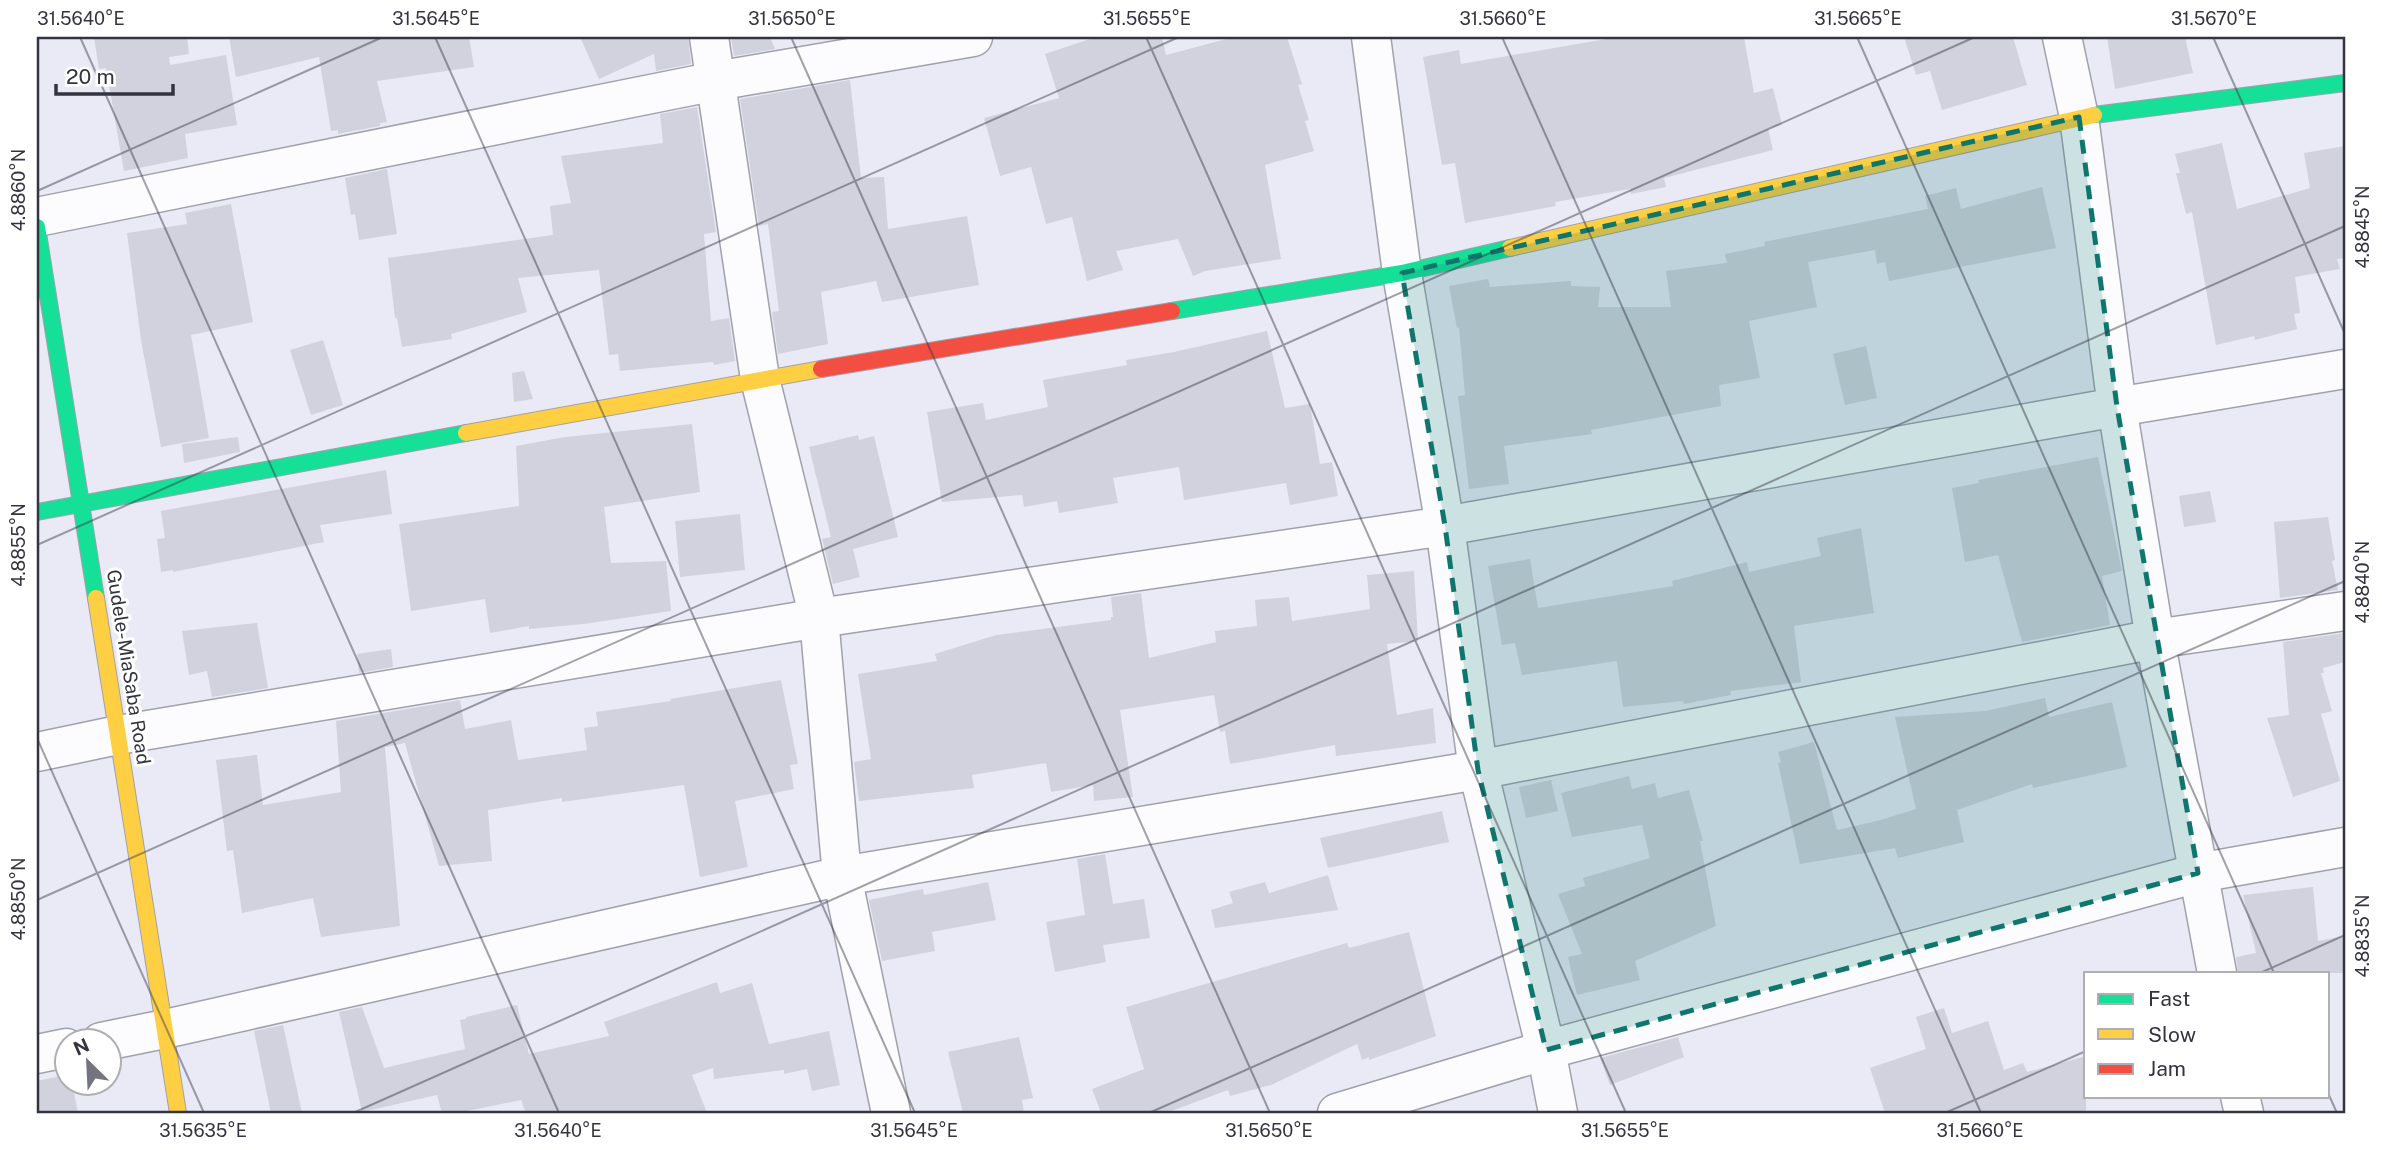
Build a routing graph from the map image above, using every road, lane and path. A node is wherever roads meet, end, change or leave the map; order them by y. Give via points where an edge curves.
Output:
1 (709, 37) edge
2 (973, 37) edge
3 (1374, 37) edge
4 (2062, 37) edge
5 (716, 81) junction
6 (2345, 83) edge
7 (2079, 117) junction
8 (37, 217) edge
9 (37, 227) edge
10 (1402, 273) junction
11 (2345, 369) edge
12 (760, 379) junction
13 (2117, 407) junction
14 (81, 504) junction
15 (37, 512) edge
16 (1446, 526) junction
17 (2345, 611) edge
18 (819, 618) junction
19 (2155, 639) junction
20 (118, 734) junction
21 (37, 752) edge
22 (1478, 770) junction
23 (2345, 847) edge
24 (2198, 873) junction
25 (842, 876) junction
26 (2217, 972) edge
27 (165, 1029) junction
28 (122, 1037) edge
29 (1546, 1050) junction
30 (178, 1113) edge
31 (891, 1113) edge
32 (1337, 1113) edge
33 (1558, 1113) edge

1 - 5 street
2 - 5 street
3 - 10 street
4 - 7 street
5 - 8 street
5 - 12 street
6 - 7 street
7 - 10 street
7 - 13 street
9 - 14 street, Gudele-MiaSaba Road
10 - 12 street
10 - 16 street
11 - 13 street
12 - 14 street
12 - 18 street
13 - 16 street
13 - 19 street
14 - 15 street
14 - 20 street, Gudele-MiaSaba Road
16 - 18 street
16 - 22 street
17 - 19 street
18 - 20 street
18 - 25 street
19 - 22 street
19 - 24 street
20 - 21 street
20 - 27 street, Gudele-MiaSaba Road
22 - 25 street
22 - 29 street
23 - 24 street
24 - 26 street
24 - 29 street
25 - 27 street
25 - 31 street
27 - 28 street
27 - 30 street, Gudele-MiaSaba Road
29 - 32 street
29 - 33 street

